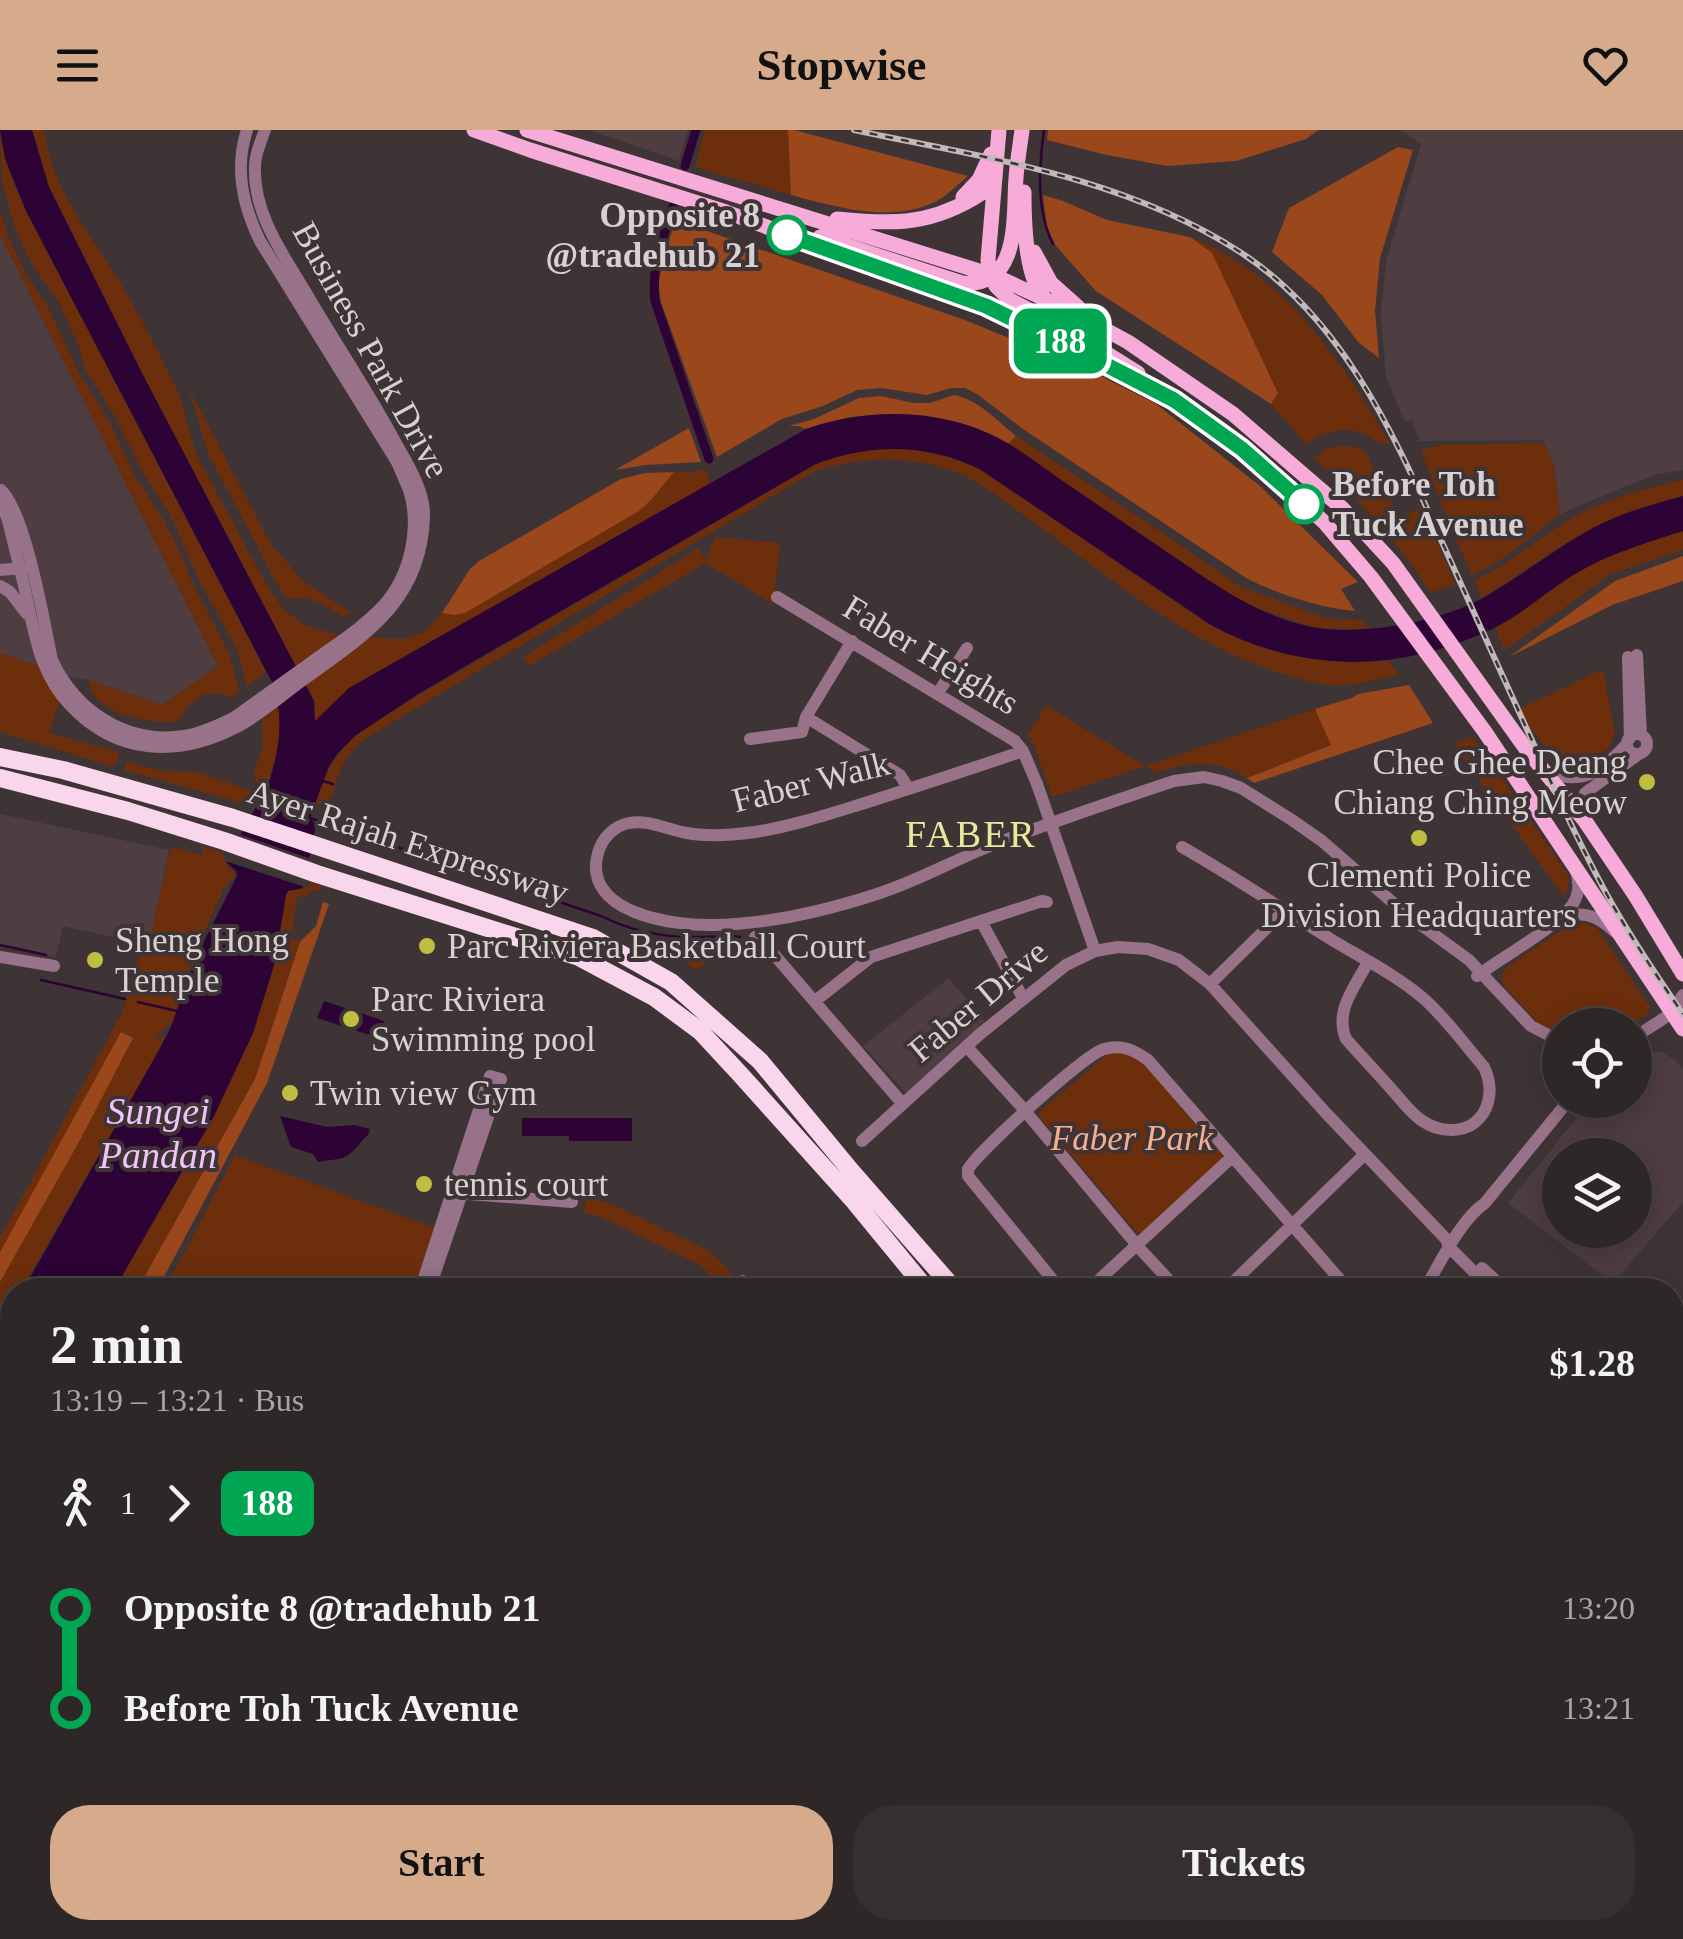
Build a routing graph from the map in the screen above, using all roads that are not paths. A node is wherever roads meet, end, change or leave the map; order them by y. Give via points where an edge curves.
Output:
1 (246, 130) edge
2 (265, 130) edge
3 (474, 130) edge
4 (527, 130) edge
5 (999, 131) edge
6 (1022, 131) edge
7 (995, 172) junction
8 (804, 216) junction
9 (1025, 218) junction
10 (925, 219) junction
11 (753, 222) junction
12 (992, 276) junction
13 (1045, 299) junction
14 (1109, 331) junction
15 (1174, 400) junction
16 (8, 520) junction
17 (0, 541) edge
18 (414, 555) junction
19 (0, 570) edge
20 (27, 574) junction
21 (0, 584) edge
22 (777, 597) dead end
23 (31, 621) junction
24 (852, 641) junction
25 (967, 648) dead end
26 (1632, 656) dead end
27 (46, 657) junction
28 (938, 693) junction
29 (806, 717) junction
30 (750, 739) dead end
31 (1633, 739) junction
32 (1023, 750) junction
33 (0, 753) edge
34 (1543, 770) junction
35 (0, 778) edge
36 (909, 789) junction
37 (1585, 820) junction
38 (1182, 846) dead end
39 (1574, 864) junction
40 (1047, 902) dead end
41 (1285, 910) junction
42 (1562, 917) junction
43 (981, 921) junction
44 (755, 937) dead end
45 (1624, 941) junction
46 (1095, 951) junction
47 (0, 956) edge
48 (1368, 962) junction
49 (54, 966) dead end
50 (1480, 974) junction
51 (1683, 974) edge
52 (1210, 984) junction
53 (1683, 995) edge
54 (1023, 998) junction
55 (815, 1001) junction
56 (1678, 1013) edge
57 (1652, 1028) edge
58 (1683, 1029) edge
59 (1542, 1032) edge
60 (967, 1047) junction
61 (902, 1103) junction
62 (1025, 1112) junction
63 (1554, 1118) edge
64 (480, 1126) dead end
65 (862, 1142) dead end
66 (1365, 1154) junction
67 (1232, 1157) junction
68 (456, 1193) junction
69 (572, 1202) dead end
70 (1293, 1226) junction
71 (1136, 1244) junction
72 (1452, 1245) junction
73 (898, 1255) junction
74 (424, 1278) edge
75 (433, 1278) edge
76 (910, 1278) edge
77 (916, 1278) edge
78 (945, 1278) edge
79 (1051, 1278) edge
80 (1101, 1278) edge
81 (1167, 1278) edge
82 (1237, 1278) edge
83 (1338, 1278) edge
84 (1440, 1278) edge
85 (1481, 1278) edge
86 (1492, 1278) edge

1 - 18 street, Business Park Drive via 240,170 250,219 397,462 413,510
2 - 18 street, Business Park Drive via 254,163 262,212 416,479 424,511
3 - 11 main road
4 - 8 main road
5 - 7 main road
5 - 10 main road via 973,188
6 - 9 main road
6 - 12 main road via 1010,247
7 - 10 main road via 983,192
7 - 12 main road
8 - 10 main road via 892,224
8 - 12 main road
9 - 13 main road via 1034,282
9 - 14 main road via 1044,274
11 - 12 main road via 962,283
11 - 15 main road via 986,306
12 - 13 main road
12 - 15 main road via 1010,300 1103,350
13 - 14 main road
14 - 34 main road via 1233,414 1343,509 1393,563
15 - 39 main road via 1324,522 1485,732
16 - 17 street
16 - 20 street
16 - 20 street via 1,490 10,498
18 - 27 street, Business Park Drive via 384,605 359,628 235,716 197,732 144,736 115,727 75,697
19 - 20 street
20 - 21 street
20 - 23 street, Business Park Drive
20 - 27 street, Business Park Drive
21 - 23 street
22 - 24 street, Faber Heights
23 - 27 street, Business Park Drive
24 - 28 street, Faber Heights
24 - 29 street
25 - 28 street
26 - 31 street
28 - 32 street, Faber Heights
29 - 30 street via 800,734
29 - 36 street via 900,775
31 - 34 street via 1607,764 1576,778
31 - 37 street via 1646,739 1645,751 1586,793
32 - 36 street, Faber Walk
32 - 46 street, Faber Heights, bridge
33 - 78 highway, Ayer Rajah Expressway via 234,818 594,938 672,982 760,1061
34 - 37 main road
35 - 73 highway, Ayer Rajah Expressway via 224,841 580,957 700,1031
36 - 50 street, Faber Walk via 754,832 692,834 640,821 620,825 599,847 598,883 614,902 668,922 711,926 794,916 880,893 993,844 1174,780 1204,777 1241,788 1322,841
37 - 51 main road
38 - 41 street
39 - 42 street via 1577,898
39 - 45 main road
40 - 43 street
41 - 48 street
41 - 52 street
42 - 45 street via 1595,917
42 - 50 street
43 - 54 street
43 - 55 street via 871,957
44 - 55 street
45 - 56 main road
46 - 52 street, Faber Drive via 1166,954
46 - 54 street, Faber Drive
47 - 49 street
48 - 48 street via 1420,995 1484,1067 1490,1096 1475,1123 1446,1131 1422,1121 1346,1039 1341,1016
50 - 59 street, Faber Walk
52 - 66 street, Faber Drive
53 - 56 street
54 - 60 street, Faber Drive
55 - 61 street
56 - 57 street
56 - 58 main road
60 - 61 street, Faber Drive
60 - 62 street
61 - 65 street, Faber Drive
62 - 67 street via 1099,1050 1118,1046 1148,1060
62 - 71 street
62 - 79 street via 971,1164 968,1176
63 - 72 street
64 - 68 street
66 - 70 street
66 - 72 street, Faber Drive
67 - 70 street
67 - 71 street
68 - 69 street
68 - 74 street
68 - 75 street
70 - 82 street
70 - 83 street
71 - 80 street
71 - 81 street
72 - 84 street
72 - 85 street
72 - 86 street
73 - 76 highway
73 - 77 highway, Ayer Rajah Expressway

